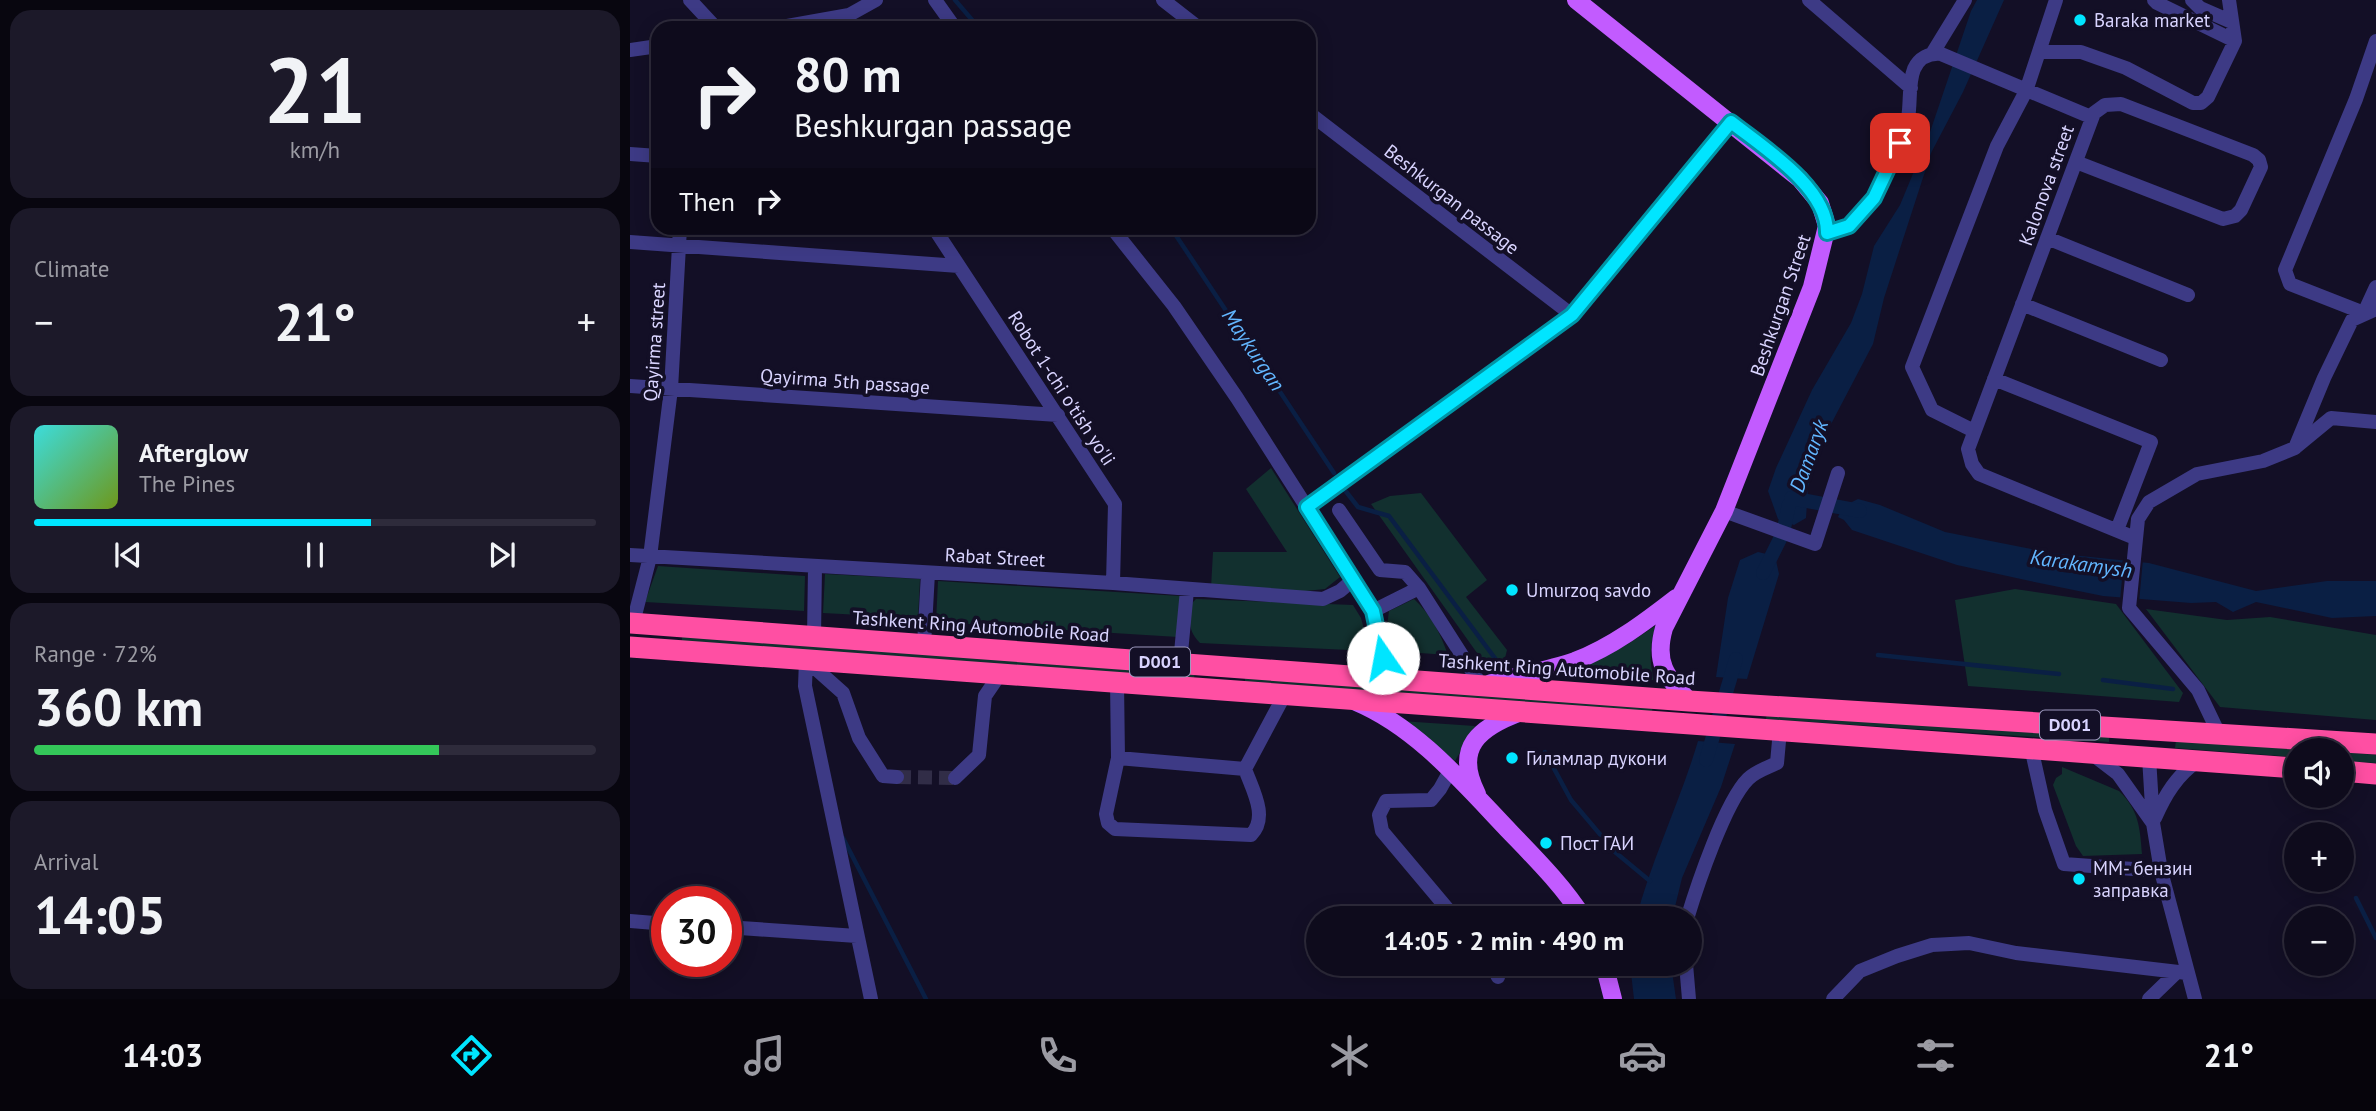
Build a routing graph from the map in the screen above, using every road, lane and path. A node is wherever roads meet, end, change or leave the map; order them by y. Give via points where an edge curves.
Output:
1 (690, 0) edge
2 (876, 0) edge
3 (935, 0) edge
4 (1163, 0) edge
5 (1576, 0) edge
6 (1809, 0) edge
7 (1965, 0) edge
8 (2056, 0) edge
9 (2154, 0) edge
10 (2192, 0) edge
11 (2229, 0) edge
12 (710, 21) edge
13 (815, 21) edge
14 (950, 21) edge
15 (1190, 21) edge
16 (2232, 22) junction
17 (2235, 41) junction
18 (2376, 41) edge
19 (651, 47) edge
20 (630, 50) edge
21 (2040, 52) junction
22 (1936, 54) junction
23 (1911, 88) junction
24 (2026, 91) junction
25 (2091, 117) junction
26 (1316, 118) edge
27 (1731, 122) junction
28 (630, 154) edge
29 (651, 156) edge
30 (2076, 162) junction
31 (1827, 233) junction
32 (680, 235) edge
33 (939, 235) edge
34 (1118, 235) edge
35 (2047, 237) junction
36 (630, 242) edge
37 (679, 245) junction
38 (959, 266) junction
39 (2376, 287) edge
40 (2188, 295) dead end
41 (2022, 304) junction
42 (2370, 311) edge
43 (1572, 315) junction
44 (2161, 360) dead end
45 (1994, 379) junction
46 (630, 386) edge
47 (671, 388) junction
48 (1058, 415) junction
49 (2376, 422) edge
50 (1974, 431) junction
51 (2295, 448) junction
52 (1838, 473) dead end
53 (1307, 507) junction
54 (1339, 510) dead end
55 (1724, 511) junction
56 (2117, 530) junction
57 (2135, 541) junction
58 (630, 555) edge
59 (650, 557) junction
60 (815, 567) junction
61 (928, 573) junction
62 (1353, 580) junction
63 (1113, 583) junction
64 (1419, 589) junction
65 (1187, 590) junction
66 (1682, 594) junction
67 (1373, 611) junction
68 (632, 623) edge
69 (666, 626) junction
70 (814, 637) junction
71 (925, 645) junction
72 (630, 648) edge
73 (664, 650) junction
74 (806, 660) junction
75 (1180, 663) junction
76 (1227, 667) junction
77 (1000, 674) junction
78 (1383, 678) junction
79 (1117, 682) junction
80 (1480, 685) junction
81 (1225, 690) junction
82 (1286, 694) junction
83 (1346, 698) junction
84 (1689, 701) junction
85 (1524, 711) junction
86 (1772, 729) junction
87 (2150, 730) junction
88 (2219, 734) junction
89 (2376, 744) edge
90 (2031, 747) junction
91 (2091, 753) junction
92 (2149, 757) junction
93 (1118, 758) junction
94 (2198, 761) junction
95 (2284, 767) edge
96 (1245, 769) junction
97 (1450, 771) junction
98 (2354, 772) edge
99 (2376, 774) edge
100 (897, 776) tunnel mouth
101 (955, 778) dead end
102 (1482, 803) junction
103 (2153, 823) junction
104 (2161, 872) junction
105 (1445, 906) edge
106 (1575, 906) edge
107 (1691, 906) edge
108 (630, 921) edge
109 (651, 923) edge
110 (742, 929) edge
111 (856, 936) junction
112 (2182, 973) junction
113 (1607, 976) edge
114 (1687, 976) edge
115 (871, 999) edge
116 (1614, 999) edge
117 (1689, 999) edge
118 (1833, 999) edge
119 (2149, 999) edge
120 (2196, 999) edge

1 - 12 street
2 - 13 street via 849,15
3 - 14 street
4 - 15 street
5 - 27 main road, Beshkurgan Street
6 - 23 street
7 - 22 street
8 - 21 street
9 - 17 street
10 - 16 street
11 - 16 street
16 - 17 street
17 - 21 street via 2201,103 2081,52
18 - 42 street via 2285,270 2290,284
19 - 20 street
21 - 24 street
22 - 23 street via 1917,64
22 - 24 street, Kalonova street
23 - 31 street via 1900,143 1874,198 1849,226
24 - 25 street, Kalonova street
24 - 50 street via 1997,146 1912,368 1932,410
25 - 30 street, Kalonova street
25 - 30 street via 2105,105 2121,104 2253,155 2261,167 2241,210 2223,219
26 - 43 street, Beshkurgan passage
27 - 31 main road, Beshkurgan Street via 1812,190 1824,211
27 - 43 street
28 - 29 street
30 - 35 street, Kalonova street
31 - 55 main road, Beshkurgan Street via 1790,347
32 - 37 street, Qayirma street
33 - 38 street, Robot 1-chi o'tish yo'li
34 - 53 street via 1174,306
35 - 40 street
35 - 41 street, Kalonova street
36 - 37 street
37 - 38 street
37 - 47 street, Qayirma street
38 - 48 street, Robot 1-chi o'tish yo'li
39 - 42 street
41 - 44 street
41 - 45 street, Kalonova street
42 - 51 street via 2352,320
43 - 53 street
45 - 50 street, Kalonova street
45 - 56 street via 2151,442
46 - 47 street, Qayirma 5th passage
47 - 48 street, Qayirma 5th passage
47 - 59 street, Qayirma street
48 - 63 street, Robot 1-chi o'tish yo'li via 1115,504
49 - 51 street via 2331,418
50 - 56 street, Kalonova street via 1968,449 1979,474
51 - 57 street via 2263,461 2197,474 2149,502 2138,519
52 - 55 street via 1815,544
53 - 62 street
54 - 64 street via 1380,570 1405,572
55 - 66 main road, Beshkurgan Street
56 - 57 street, Kalonova street
57 - 88 street via 2129,608 2198,690
58 - 59 street, Rabat Street
59 - 60 street, Rabat Street
59 - 68 street, Qayirma street
60 - 61 street, Rabat Street
60 - 70 street
61 - 63 street, Rabat Street
61 - 71 street
62 - 65 street, Rabat Street via 1323,598
62 - 67 street
63 - 65 street, Rabat Street
64 - 67 street
64 - 80 street
65 - 75 street
66 - 80 main road via 1587,656
66 - 84 main road, Beshkurgan Street via 1659,644 1664,671
67 - 78 street
68 - 69 highway, Tashkent Ring Automobile Road / D001
69 - 70 highway, Tashkent Ring Automobile Road / D001
69 - 73 highway
70 - 71 highway, Tashkent Ring Automobile Road / D001
71 - 75 highway, Tashkent Ring Automobile Road / D001
72 - 73 highway, D001
73 - 74 highway, D001
74 - 77 highway, D001
74 - 100 street via 843,693 859,738 883,776
74 - 111 street via 805,686
75 - 76 highway, Tashkent Ring Automobile Road / D001
76 - 78 highway, Tashkent Ring Automobile Road / D001
76 - 81 highway
77 - 79 highway, D001
77 - 101 street via 985,696 979,755
78 - 80 highway, Tashkent Ring Automobile Road / D001
79 - 81 highway, D001
79 - 93 street
80 - 84 highway, Tashkent Ring Automobile Road / D001
81 - 82 highway, D001
82 - 83 highway, D001
82 - 96 street
83 - 85 highway, D001
83 - 97 main road via 1388,718
84 - 87 highway, Tashkent Ring Automobile Road / D001
85 - 86 highway, D001
85 - 102 main road via 1490,725 1470,747 1470,776
86 - 90 highway, D001
86 - 107 street via 1777,763 1745,782
87 - 88 highway, Tashkent Ring Automobile Road / D001
87 - 92 highway
88 - 89 highway, Tashkent Ring Automobile Road / D001
90 - 91 highway, D001
90 - 104 street via 2045,810 2064,864
91 - 92 highway, D001
91 - 103 street via 2118,774
92 - 94 highway, D001
92 - 103 street
93 - 96 street
93 - 96 street via 1106,814 1115,829 1251,835 1260,819
94 - 95 highway, D001
94 - 103 street via 2175,782
97 - 102 main road
97 - 105 street via 1431,800 1386,801 1379,815 1382,831
98 - 99 highway
102 - 106 main road
103 - 104 street
104 - 112 street
108 - 109 street
110 - 111 street
111 - 115 street
112 - 118 street via 1969,943 1932,945 1860,971
112 - 119 street
112 - 120 street
113 - 116 main road
114 - 117 street

